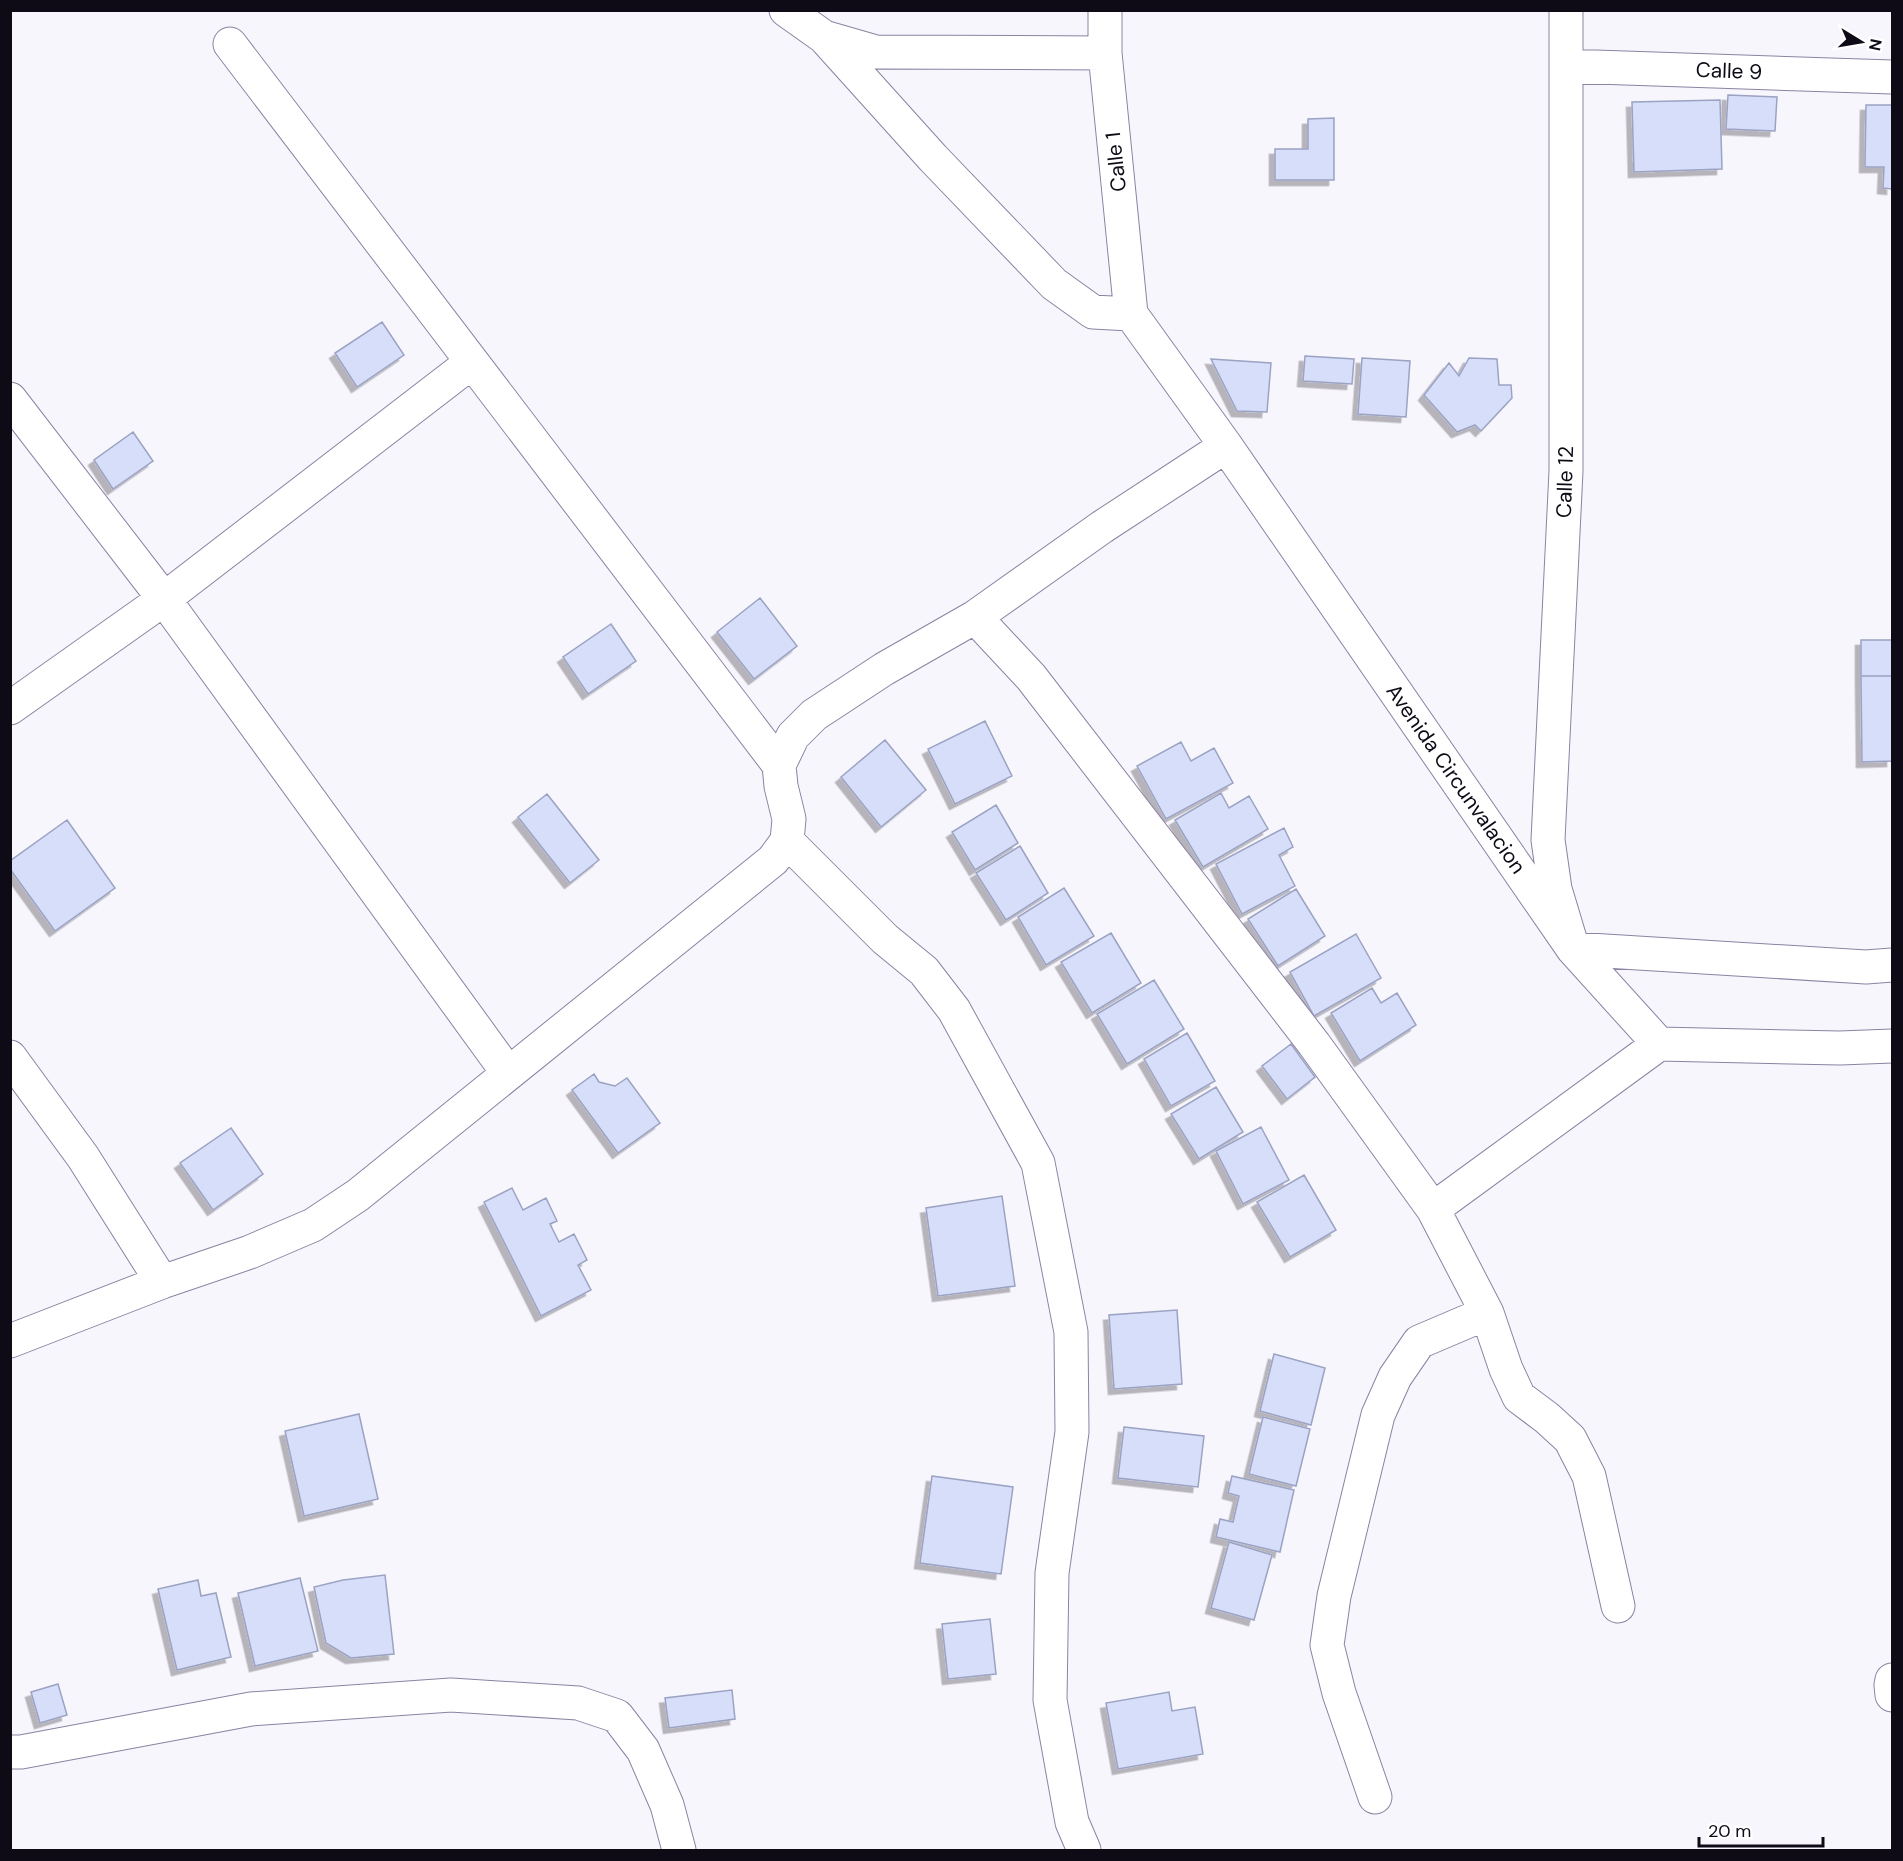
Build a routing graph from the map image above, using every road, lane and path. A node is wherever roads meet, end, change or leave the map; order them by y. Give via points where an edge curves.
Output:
1 (786, 10) edge
2 (1105, 10) edge
3 (1566, 10) edge
4 (824, 37) junction
5 (230, 44) dead end
6 (1105, 53) junction
7 (1566, 66) junction
8 (1893, 77) edge
9 (1131, 314) junction
10 (472, 362) junction
11 (10, 399) edge
12 (1226, 446) junction
13 (164, 599) junction
14 (975, 617) junction
15 (10, 708) edge
16 (779, 765) junction
17 (787, 841) junction
18 (1573, 949) junction
19 (1893, 965) edge
20 (1659, 1044) junction
21 (1893, 1046) edge
22 (10, 1057) edge
23 (508, 1073) junction
24 (1433, 1209) junction
25 (162, 1282) junction
26 (1487, 1313) junction
27 (10, 1341) edge
28 (1618, 1606) dead end
29 (1893, 1680) edge
30 (1893, 1695) edge
31 (10, 1752) edge
32 (1376, 1797) dead end
33 (678, 1851) edge
34 (1084, 1851) edge

1 - 4 street
2 - 6 street, Calle 1
3 - 7 street, Calle 12
4 - 6 street via 876,52
4 - 9 street via 1054,284 1093,312
5 - 10 street
6 - 9 street, Calle 1
7 - 8 street, Calle 9
7 - 18 street, Calle 12 via 1566,471 1548,840 1555,889
9 - 12 street, Avenida Circunvalacion
10 - 13 street
10 - 16 street
11 - 13 street
12 - 14 street
12 - 18 street, Avenida Circunvalacion
13 - 15 street
13 - 23 street
14 - 16 street via 813,715 793,736
14 - 24 street via 1038,686 1314,1044
16 - 17 street via 789,819
17 - 23 street via 760,871
17 - 34 street via 885,939 924,971 954,1010 1038,1163 1071,1332 1072,1432 1052,1573 1050,1700 1072,1822
18 - 19 street via 1866,967
18 - 20 street, Avenida Circunvalacion
20 - 21 street
20 - 24 street
22 - 25 street via 83,1157
23 - 25 street via 358,1195 313,1224 250,1252
24 - 26 street
25 - 27 street
26 - 28 street via 1519,1397 1570,1439 1589,1476
26 - 32 street via 1419,1342 1395,1377 1378,1414 1334,1596 1327,1645 1339,1693
29 - 30 street
31 - 33 street via 251,1709 451,1695 578,1703 617,1716 643,1750 667,1805

